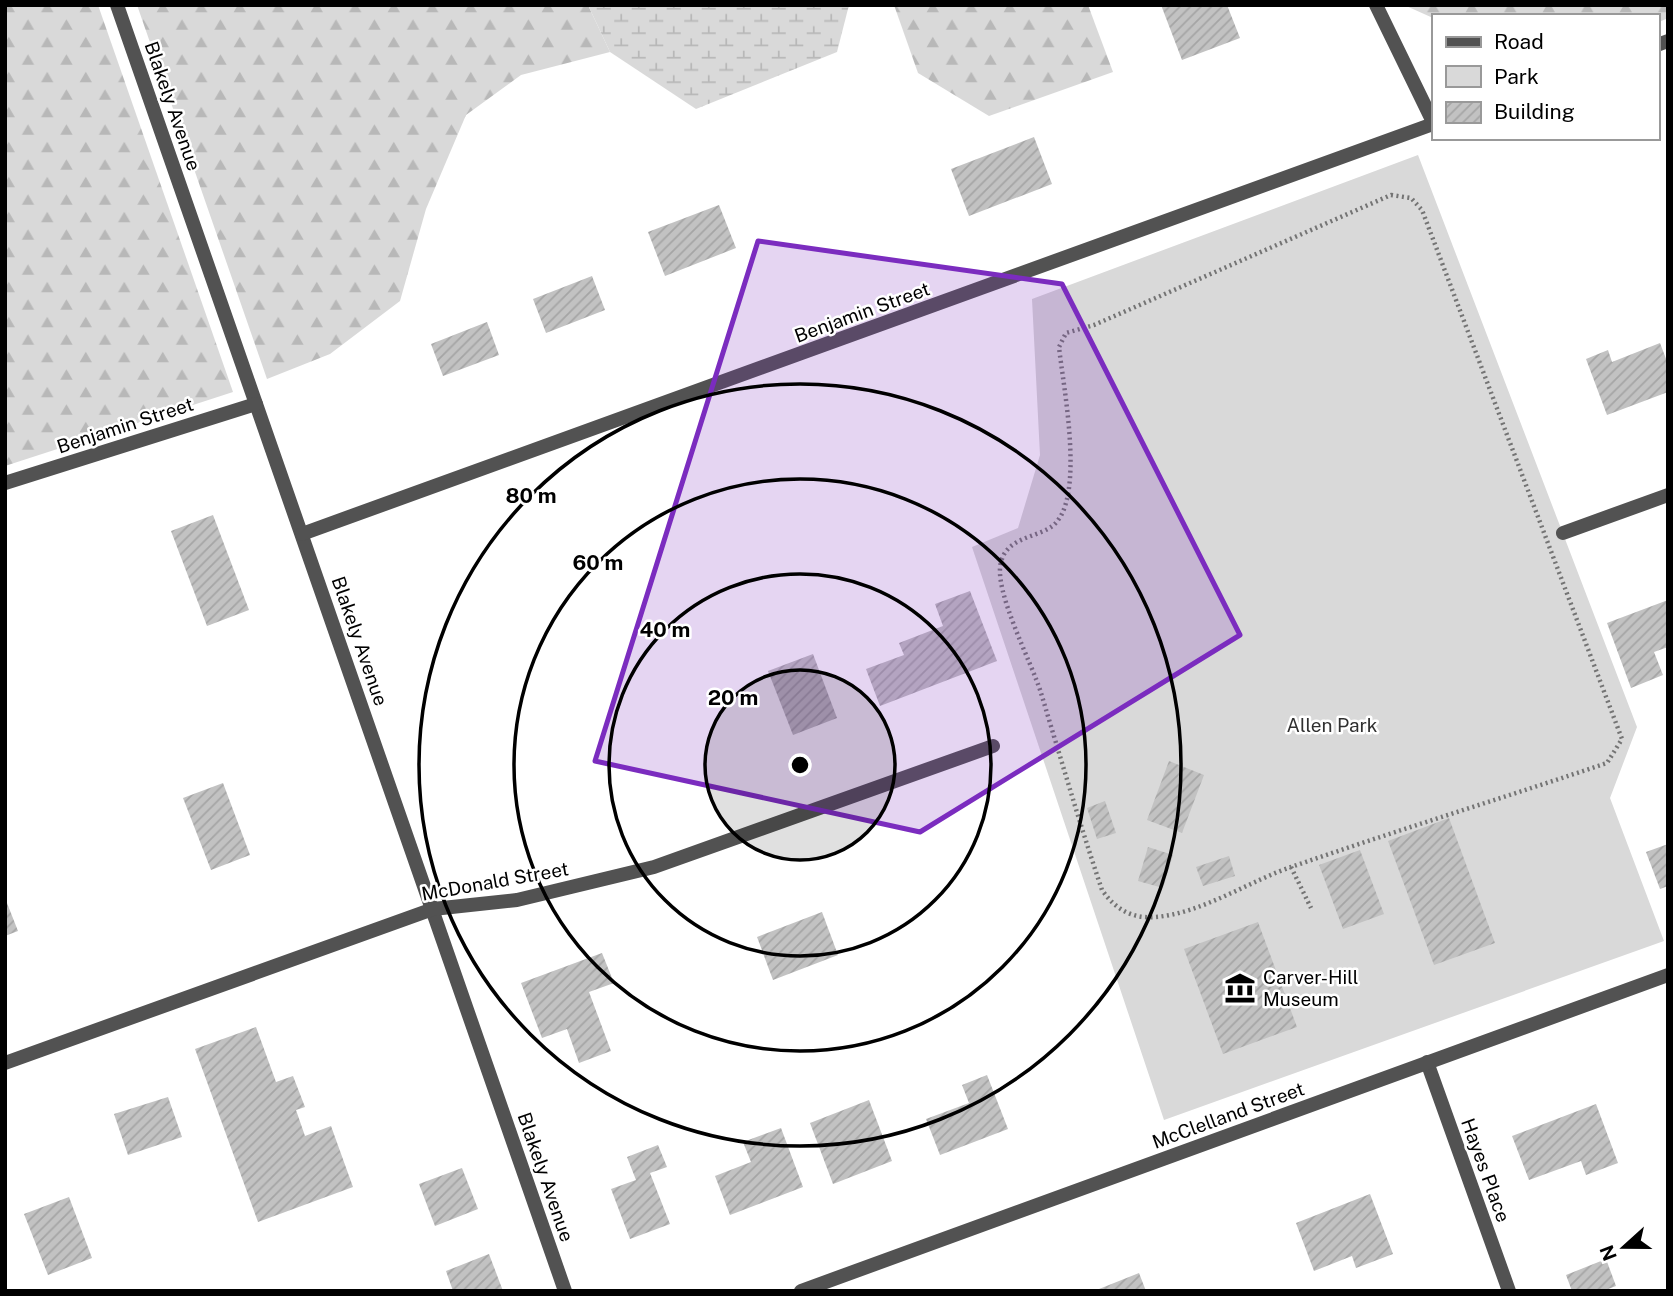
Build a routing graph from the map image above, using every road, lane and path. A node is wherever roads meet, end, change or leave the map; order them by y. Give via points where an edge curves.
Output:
1 (117, 5) edge
2 (1376, 5) edge
3 (1432, 121) edge
4 (1432, 123) edge
5 (257, 404) junction
6 (5, 483) edge
7 (1668, 495) edge
8 (1563, 533) dead end
9 (302, 534) junction
10 (993, 746) dead end
11 (1291, 866) junction
12 (1311, 908) dead end
13 (433, 909) junction
14 (1668, 975) edge
15 (1427, 1062) junction
16 (5, 1063) edge
17 (565, 1291) edge
18 (801, 1291) edge
19 (1509, 1291) edge

1 - 5 street, Blakely Avenue
2 - 3 street
4 - 9 street, Benjamin Street
5 - 6 street, Benjamin Street
5 - 9 street, Blakely Avenue
7 - 8 street
9 - 13 street, Blakely Avenue
10 - 13 street, McDonald Street via 654,867 517,900
11 - 11 path via 1607,763 1622,739 1422,210 1411,198 1391,195 1066,333 1059,347 1071,452 1066,509 1052,526 1011,545 1000,562 1006,602 1040,692 1102,890 1111,903 1125,913 1155,918 1188,910
11 - 12 path
13 - 16 street, McDonald Street
13 - 17 street, Blakely Avenue
14 - 15 street, McClelland Street
15 - 18 street, McClelland Street
15 - 19 street, Hayes Place

